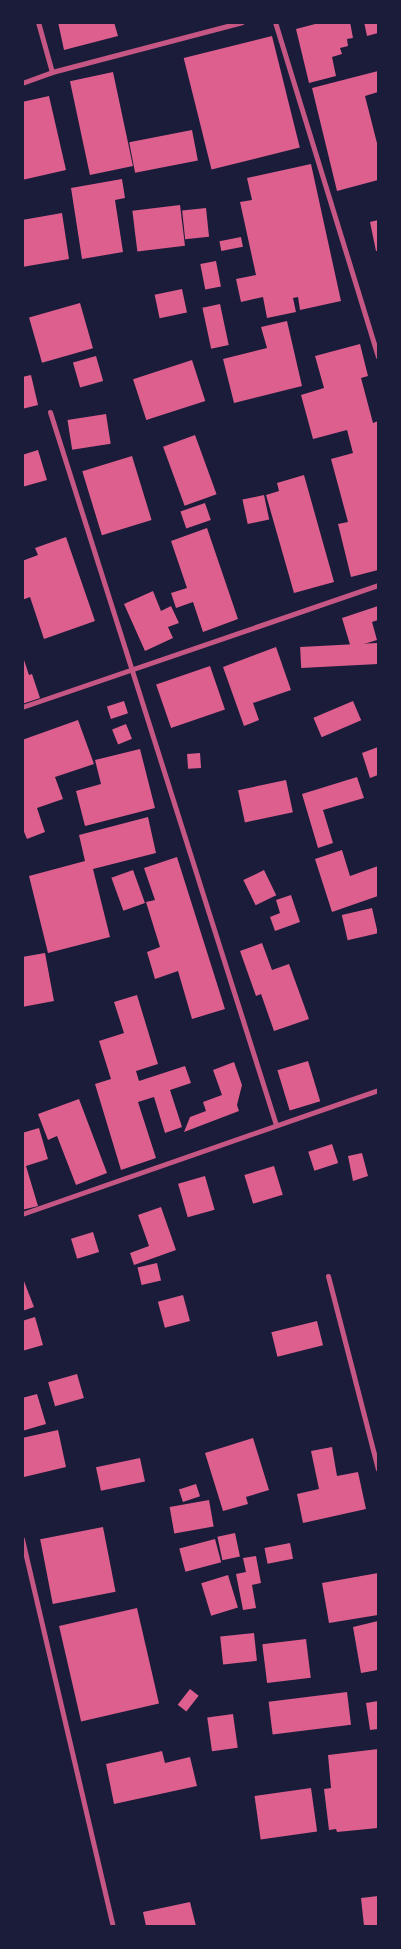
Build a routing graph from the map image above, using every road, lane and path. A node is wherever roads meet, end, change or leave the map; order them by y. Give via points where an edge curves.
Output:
1 (38, 22) edge
2 (242, 22) edge
3 (275, 22) edge
4 (52, 72) junction
5 (22, 83) edge
6 (378, 357) edge
7 (50, 412) dead end
8 (378, 585) edge
9 (132, 669) junction
10 (22, 707) edge
11 (378, 1090) edge
12 (276, 1125) junction
13 (22, 1214) edge
14 (328, 1276) dead end
15 (378, 1469) edge
16 (22, 1540) edge
17 (112, 1926) edge

1 - 4 street
2 - 4 street
3 - 6 street
4 - 5 street
7 - 9 street
8 - 9 street
9 - 10 street
9 - 12 street
11 - 12 street
12 - 13 street
14 - 15 street
16 - 17 street

